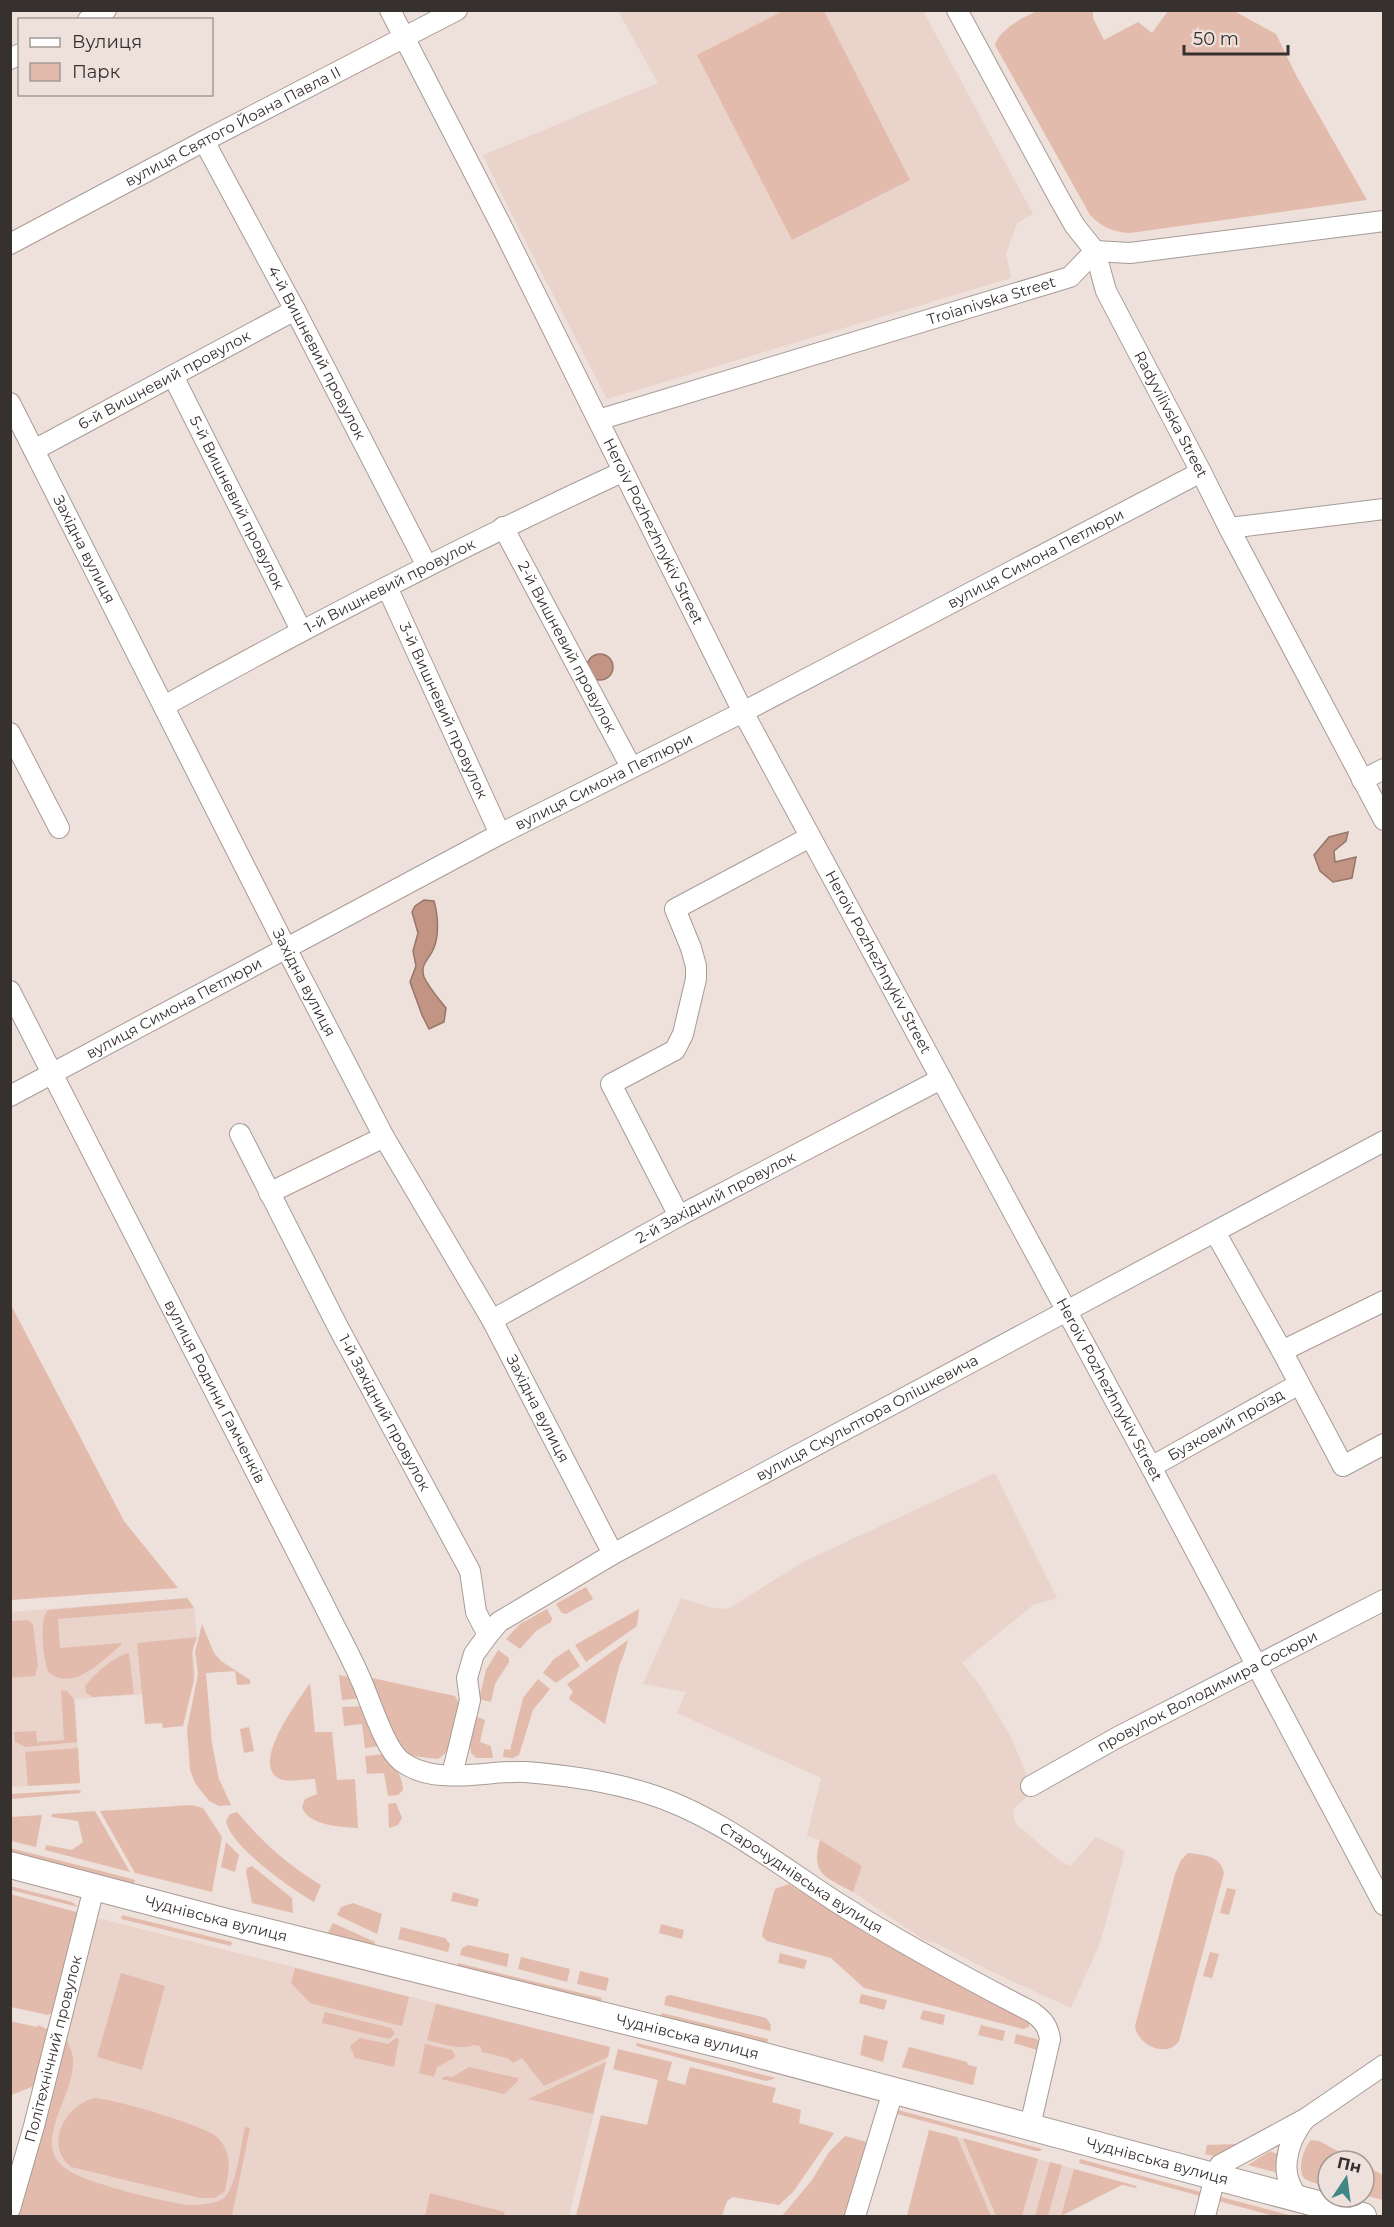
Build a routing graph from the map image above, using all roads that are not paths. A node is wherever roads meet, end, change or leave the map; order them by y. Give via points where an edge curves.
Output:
1 (106, 10) edge
2 (390, 10) edge
3 (457, 10) edge
4 (957, 10) edge
5 (92, 18) edge
6 (405, 38) junction
7 (204, 141) junction
8 (1383, 221) edge
9 (10, 244) edge
10 (1095, 251) junction
11 (295, 310) junction
12 (172, 376) junction
13 (10, 403) edge
14 (598, 420) junction
15 (34, 450) junction
16 (1201, 471) junction
17 (622, 472) junction
18 (1383, 509) edge
19 (503, 527) junction
20 (1229, 528) junction
21 (427, 566) junction
22 (387, 587) junction
23 (302, 630) junction
24 (164, 706) junction
25 (743, 712) junction
26 (10, 734) edge
27 (630, 767) junction
28 (1383, 769) edge
29 (1362, 780) junction
30 (1383, 819) edge
31 (59, 828) dead end
32 (500, 834) junction
33 (810, 837) junction
34 (287, 950) junction
35 (10, 991) edge
36 (52, 1074) junction
37 (941, 1079) junction
38 (10, 1096) edge
39 (240, 1134) dead end
40 (384, 1137) junction
41 (1383, 1141) edge
42 (269, 1193) junction
43 (679, 1216) junction
44 (1215, 1232) junction
45 (1383, 1301) edge
46 (1067, 1312) junction
47 (492, 1320) junction
48 (1282, 1352) junction
49 (1299, 1384) junction
50 (1383, 1444) edge
51 (1151, 1467) junction
52 (613, 1554) junction
53 (1383, 1600) edge
54 (488, 1635) junction
55 (1256, 1666) junction
56 (443, 1774) junction
57 (1031, 1786) dead end
58 (10, 1866) edge
59 (10, 1876) edge
60 (93, 1892) junction
61 (1383, 1905) edge
62 (1383, 2065) edge
63 (891, 2098) junction
64 (1305, 2119) junction
65 (1030, 2126) junction
66 (1214, 2181) junction
67 (1301, 2200) junction
68 (10, 2209) edge
69 (855, 2217) edge
70 (1204, 2217) edge
71 (1329, 2217) edge
72 (1363, 2217) edge

1 - 5 street
2 - 6 street, Heroiv Pozhezhnykiv Street
3 - 6 street, вулиця Святого Йоана Павла II
4 - 10 street, Radyvilivska Street via 1075,226
6 - 7 street, вулиця Святого Йоана Павла II
6 - 14 street, Heroiv Pozhezhnykiv Street
7 - 9 street, вулиця Святого Йоана Павла II
7 - 11 street, 4-й Вишневий провулок
8 - 10 street via 1153,251
10 - 14 street, Troianivska Street via 1070,278
10 - 16 street, Radyvilivska Street via 1107,291
11 - 12 street, 6-й Вишневий провулок
11 - 21 street, 4-й Вишневий провулок
12 - 15 street, 6-й Вишневий провулок
12 - 23 street, 5-й Вишневий провулок
13 - 15 street, Західна вулиця
14 - 17 street, Heroiv Pozhezhnykiv Street
15 - 24 street, Західна вулиця
16 - 20 street, Radyvilivska Street
16 - 25 street, вулиця Симона Петлюри
17 - 19 street, 1-й Вишневий провулок
17 - 25 street, Heroiv Pozhezhnykiv Street
18 - 20 street
19 - 21 street, 1-й Вишневий провулок
19 - 27 street, 2-й Вишневий провулок
20 - 29 street, Radyvilivska Street
21 - 22 street, 1-й Вишневий провулок
22 - 23 street, 1-й Вишневий провулок
22 - 32 street, 3-й Вишневий провулок
23 - 24 street, 1-й Вишневий провулок
24 - 34 street, Західна вулиця
25 - 27 street, вулиця Симона Петлюри
25 - 33 street, Heroiv Pozhezhnykiv Street
26 - 31 street
27 - 32 street, вулиця Симона Петлюри
28 - 29 street
29 - 30 street, Radyvilivska Street
32 - 34 street, вулиця Симона Петлюри
33 - 37 street, Heroiv Pozhezhnykiv Street
33 - 43 street via 675,909 696,972 683,1034 675,1050 611,1084
34 - 36 street, вулиця Симона Петлюри
34 - 40 street, Західна вулиця
35 - 36 street, вулиця Родини Гамченків
36 - 38 street, вулиця Симона Петлюри
36 - 56 street, вулиця Родини Гамченків via 323,1603 391,1749 410,1767
37 - 43 street, 2-й Західний провулок
37 - 46 street, Heroiv Pozhezhnykiv Street
39 - 42 street, 1-й Західний провулок
40 - 42 street
40 - 47 street, Західна вулиця
41 - 44 street, вулиця Скульптора Олішкевича
42 - 54 street, 1-й Західний провулок via 470,1571 476,1612
43 - 47 street, 2-й Західний провулок
44 - 46 street, вулиця Скульптора Олішкевича
44 - 48 street
45 - 48 street
46 - 51 street, Heroiv Pozhezhnykiv Street
46 - 52 street, вулиця Скульптора Олішкевича
47 - 52 street, Західна вулиця
48 - 49 street
49 - 50 street via 1343,1466
49 - 51 street, Бузковий проїзд
51 - 55 street, Heroiv Pozhezhnykiv Street
52 - 54 street, вулиця Скульптора Олішкевича via 500,1622
53 - 55 street, провулок Володимира Сосюри
54 - 56 street, вулиця Скульптора Олішкевича via 474,1654 467,1678 470,1700
55 - 57 street, провулок Володимира Сосюри
55 - 61 street, Heroiv Pozhezhnykiv Street
56 - 65 street, Старочуднівська вулиця via 547,1774 663,1799 710,1821 909,1947 1032,2012 1044,2021 1050,2039
58 - 60 main road, Чуднівська вулиця
59 - 60 main road, Чуднівська вулиця
60 - 63 main road, Чуднівська вулиця
60 - 65 main road, Чуднівська вулиця via 738,2049
60 - 68 street, Політехнічний провулок
62 - 64 street
63 - 66 main road, Чуднівська вулиця
63 - 69 street
64 - 66 street via 1225,2161
64 - 67 street via 1290,2145 1287,2165 1290,2188
65 - 66 main road, Чуднівська вулиця
66 - 67 main road, Чуднівська вулиця
66 - 70 street
66 - 71 main road, Чуднівська вулиця
67 - 72 main road, Чуднівська вулиця

